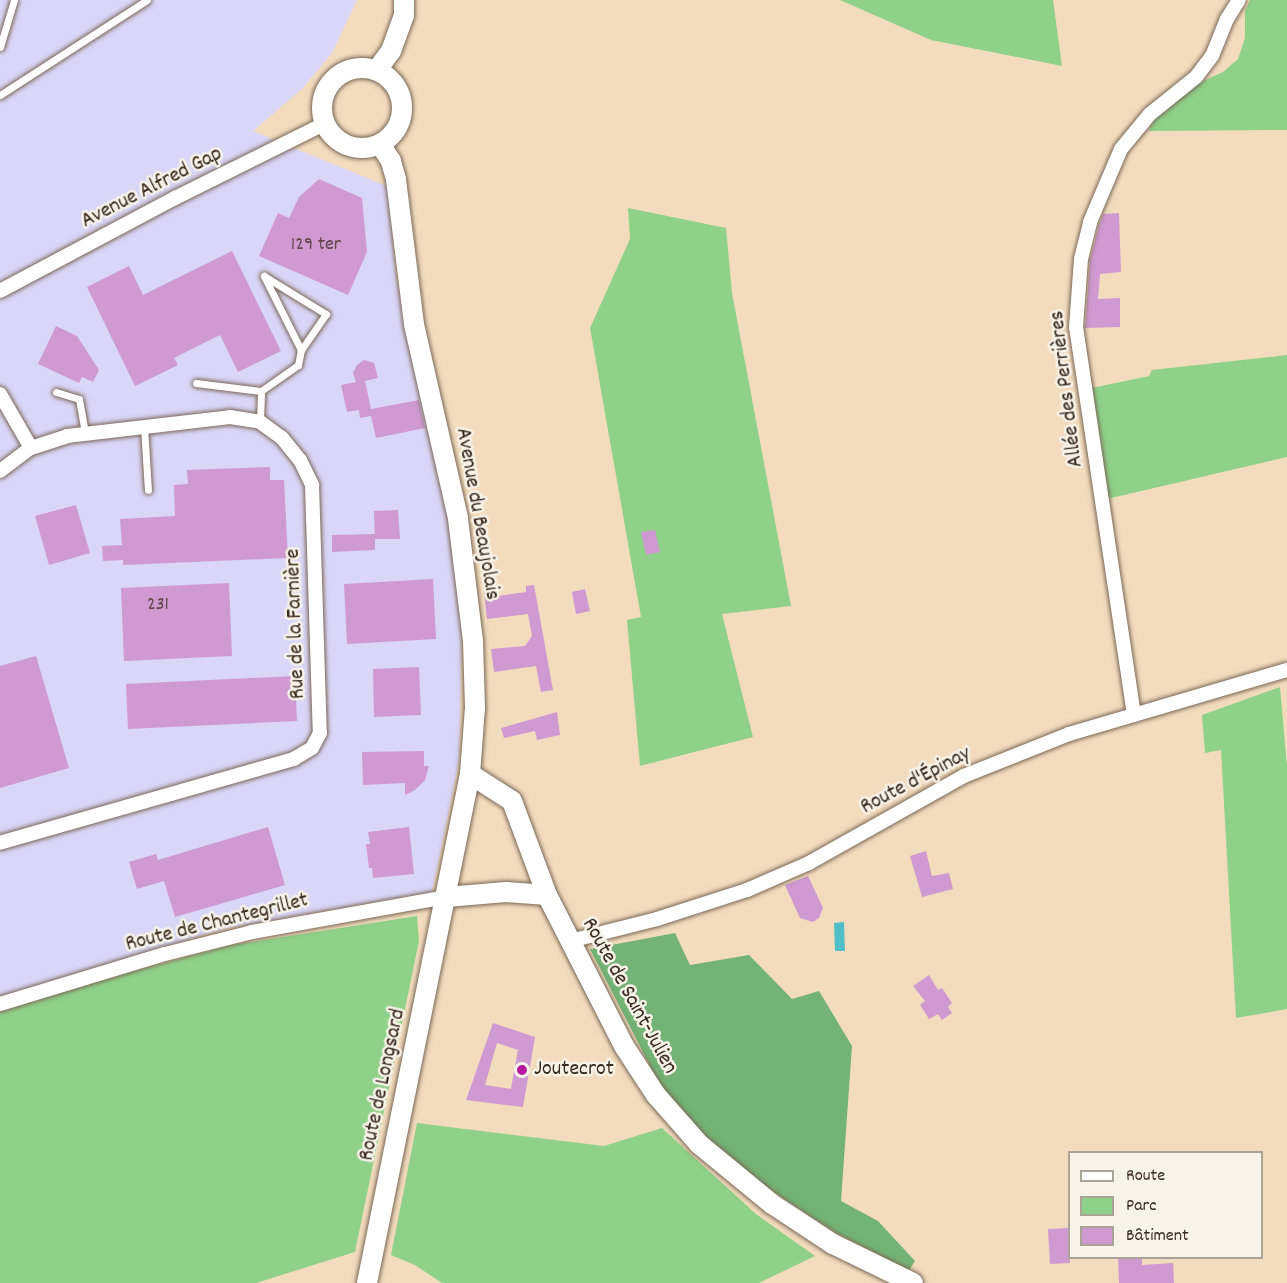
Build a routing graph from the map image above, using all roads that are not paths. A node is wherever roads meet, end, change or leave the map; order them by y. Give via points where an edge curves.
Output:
1 (14, 0) edge
2 (147, 0) edge
3 (404, 0) edge
4 (1239, 0) edge
5 (0, 47) edge
6 (377, 70) junction
7 (0, 95) edge
8 (324, 124) junction
9 (380, 144) junction
10 (0, 291) edge
11 (301, 351) junction
12 (196, 383) dead end
13 (261, 391) junction
14 (56, 392) dead end
15 (0, 394) edge
16 (260, 422) junction
17 (144, 427) junction
18 (85, 434) junction
19 (31, 448) junction
20 (0, 471) edge
21 (148, 490) dead end
22 (1287, 670) edge
23 (1134, 715) junction
24 (470, 774) junction
25 (0, 843) edge
26 (547, 895) junction
27 (447, 897) junction
28 (570, 941) junction
29 (0, 1004) edge
30 (367, 1283) edge
31 (913, 1283) edge

1 - 5 lane
2 - 7 lane
3 - 6 main road via 404,15 394,42
4 - 23 street, Allée des Perrières via 1212,56 1196,77 1150,114 1121,149 1090,222 1081,259 1076,327
6 - 8 main road via 361,67 343,72 329,84 321,102
6 - 9 main road via 390,78 402,105 400,120
8 - 9 main road via 336,140 358,148
8 - 10 street, Avenue Alfred Gap
9 - 24 main road, Avenue du Beaujolais via 396,179 414,324 467,574 475,708
11 - 11 lane via 270,287 264,276 326,314
11 - 13 lane via 298,365
12 - 13 lane
13 - 16 lane
14 - 18 lane via 79,399
15 - 19 street
16 - 17 street, Rue de la Farnière via 230,417
16 - 25 street, Rue de la Farnière via 282,438 300,460 312,485 320,733 312,748 294,759
17 - 18 street, Rue de la Farnière
17 - 21 lane
18 - 19 street, Rue de la Farnière
19 - 20 street, Rue de la Farnière
22 - 23 street, Route d'Épinay
23 - 28 street, Route d'Épinay via 1069,734 964,776 809,863 747,890 657,920
24 - 26 main road, Route de Saint-Julien via 512,801
24 - 27 main road, Avenue du Beaujolais
26 - 27 main road via 507,892
26 - 28 main road, Route de Saint-Julien
27 - 29 street, Route de Chantegrillet via 252,932
27 - 30 main road, Route de Longsard
28 - 31 main road, Route de Saint-Julien via 624,1046 656,1095 699,1144 772,1204 833,1244

